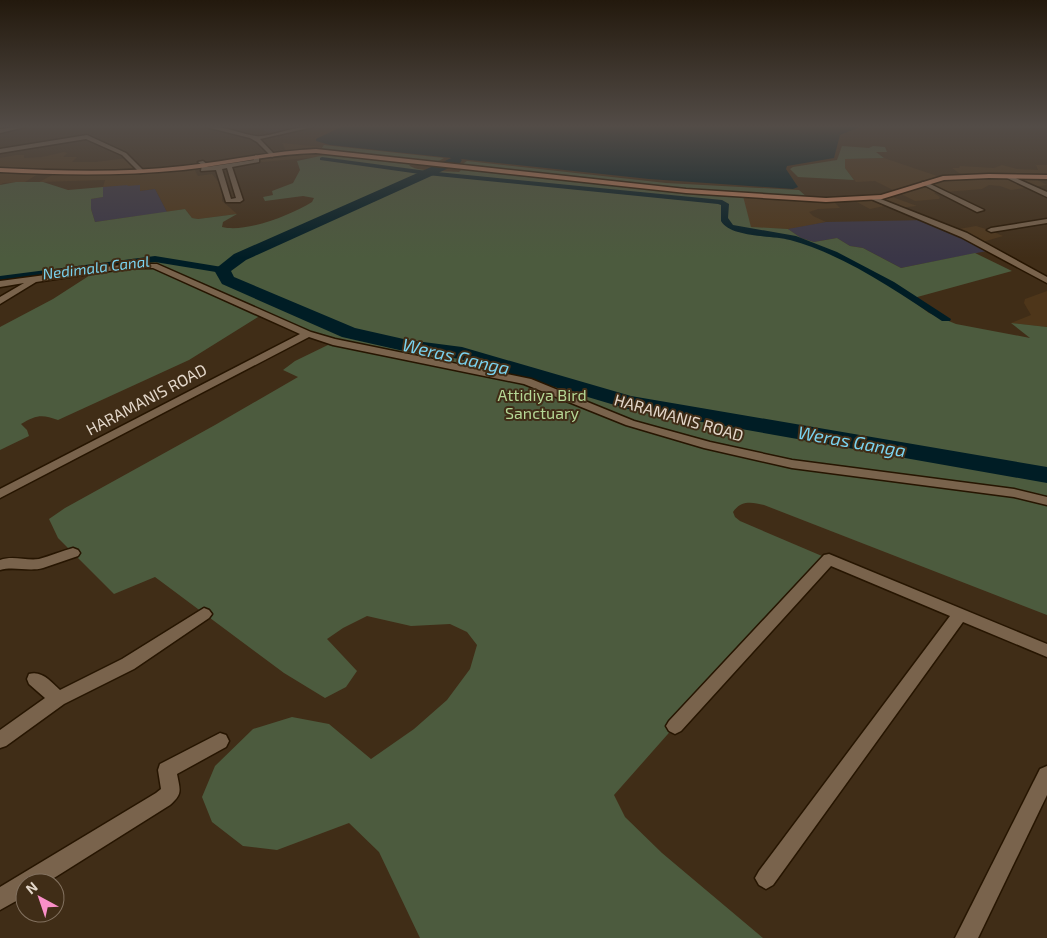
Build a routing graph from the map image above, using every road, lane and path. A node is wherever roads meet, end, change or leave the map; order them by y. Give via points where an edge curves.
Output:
1 (28, 171) edge
2 (151, 171) edge
3 (219, 171) edge
4 (231, 171) edge
5 (496, 171) edge
6 (142, 172) joint
7 (1006, 176) junction
8 (1047, 177) edge
9 (924, 182) junction
10 (1047, 195) edge
11 (873, 198) junction
12 (980, 210) dead end
13 (1047, 221) edge
14 (990, 230) dead end
15 (38, 278) junction
16 (1047, 280) edge
17 (0, 284) edge
18 (0, 301) edge
19 (308, 334) junction
20 (0, 494) edge
21 (1047, 501) edge
22 (73, 553) dead end
23 (0, 565) edge
24 (204, 614) dead end
25 (960, 614) junction
26 (1047, 651) edge
27 (35, 679) dead end
28 (58, 699) junction
29 (675, 726) dead end
30 (0, 740) edge
31 (220, 740) dead end
32 (1047, 775) edge
33 (44, 873) edge
34 (766, 878) dead end
35 (15, 890) edge
36 (0, 899) edge
37 (966, 938) edge

1 - 6 main road
2 - 6 main road
3 - 4 street via 228,201 240,200
5 - 11 main road via 724,194 826,200
7 - 8 main road
7 - 9 main road via 953,177
7 - 10 street
9 - 11 main road
9 - 12 street
11 - 16 street via 964,235
13 - 14 street
15 - 17 street, HARAMANIS ROAD
15 - 18 street
15 - 19 street, HARAMANIS ROAD via 129,266 154,266
19 - 20 street, HARAMANIS ROAD
19 - 21 street, HARAMANIS ROAD via 332,342 527,381 630,423 792,464 1014,493
22 - 23 street via 38,564 9,562
24 - 28 street via 128,664
25 - 26 street
25 - 29 street via 829,559
25 - 34 street
27 - 28 street
28 - 30 street
31 - 33 street via 167,770 171,792 163,799
32 - 37 street
35 - 36 street

